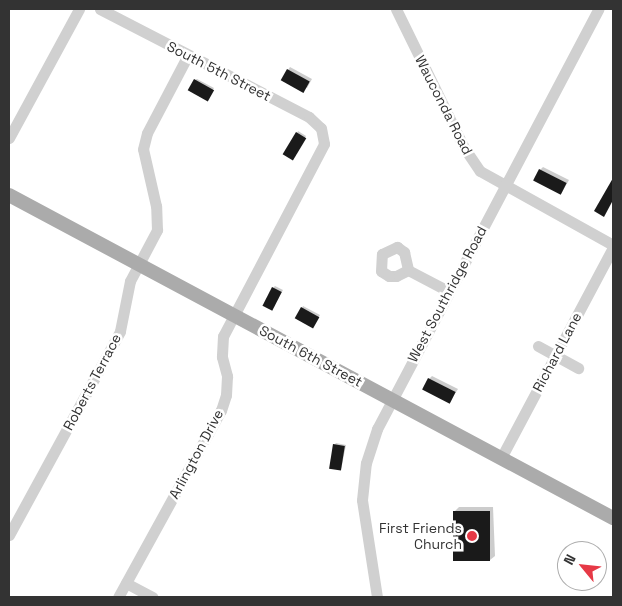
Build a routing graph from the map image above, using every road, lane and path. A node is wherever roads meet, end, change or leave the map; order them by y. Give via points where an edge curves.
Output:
1 (79, 9) edge
2 (100, 9) edge
3 (396, 9) edge
4 (598, 9) edge
5 (188, 55) junction
6 (9, 138) edge
7 (324, 144) joint
8 (506, 185) junction
9 (9, 195) edge
10 (613, 246) edge
11 (140, 264) junction
12 (408, 270) dead end
13 (448, 292) junction
14 (233, 314) junction
15 (538, 346) dead end
16 (555, 355) junction
17 (578, 368) dead end
18 (390, 399) junction
19 (500, 458) junction
20 (613, 518) edge
21 (9, 535) edge
22 (126, 583) junction
23 (118, 597) edge
24 (152, 597) edge
25 (377, 597) edge

1 - 6 street
2 - 5 street, South 5th Street
3 - 8 street, Wauconda Road via 463,146 480,171
4 - 8 street, West Southridge Road
5 - 7 street, South 5th Street via 309,117 321,128
5 - 11 street, Roberts Terrace via 147,132 143,149 156,206 157,230
7 - 14 street, Arlington Drive
8 - 10 street, Wauconda Road
8 - 13 street, West Southridge Road
9 - 11 main road, South 6th Street
10 - 16 street, Richard Lane
11 - 14 main road, South 6th Street
11 - 21 street, Roberts Terrace via 130,281 120,331
12 - 13 street
13 - 18 street, West Southridge Road
14 - 18 main road, South 6th Street
14 - 22 street, Arlington Drive via 223,336 226,395 221,410
15 - 16 street
16 - 17 street
16 - 19 street, Richard Lane
18 - 19 main road, South 6th Street
18 - 25 street, West Southridge Road via 366,463 362,500
19 - 20 main road, South 6th Street
22 - 23 street, Arlington Drive
22 - 24 street

